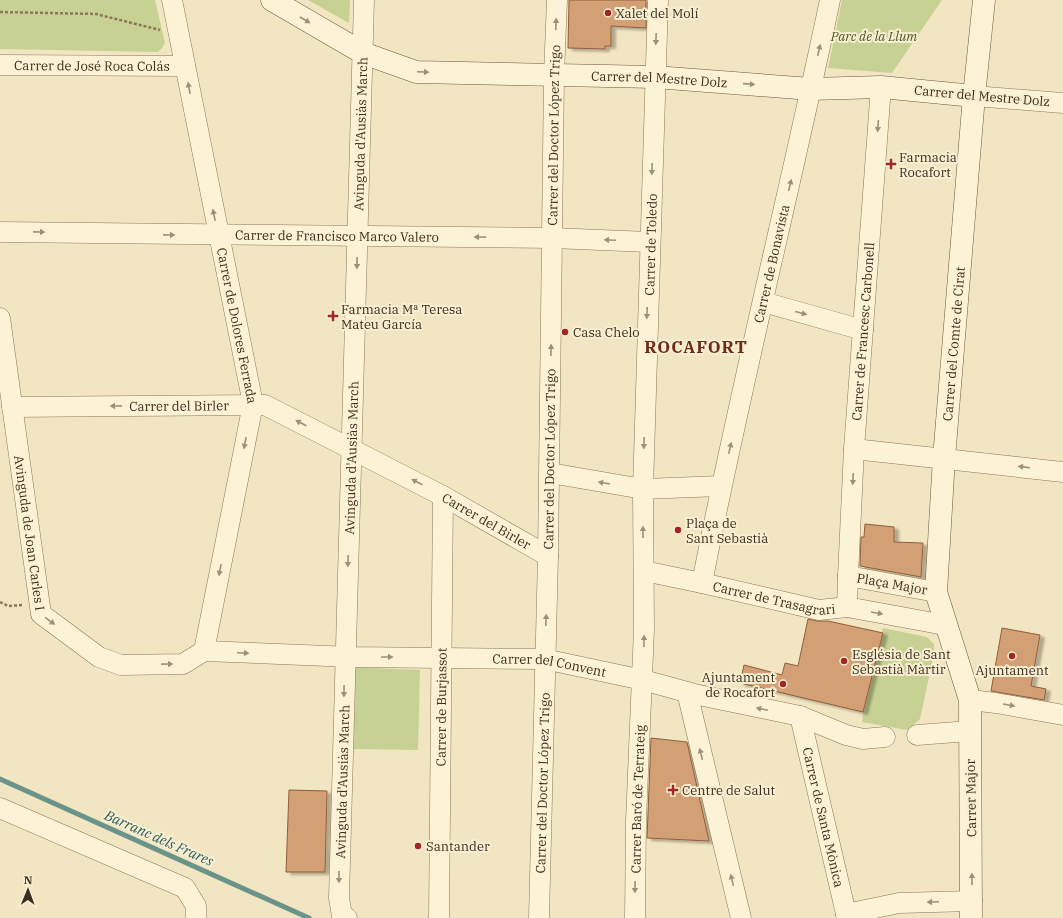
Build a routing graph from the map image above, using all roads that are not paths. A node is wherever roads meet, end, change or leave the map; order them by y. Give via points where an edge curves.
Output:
1 (172, 0) edge
2 (272, 0) edge
3 (364, 0) edge
4 (557, 0) edge
5 (658, 0) edge
6 (830, 0) edge
7 (984, 0) edge
8 (363, 53) junction
9 (0, 65) edge
10 (185, 66) junction
11 (554, 76) junction
12 (655, 77) junction
13 (881, 87) junction
14 (812, 88) junction
15 (974, 96) junction
16 (1063, 103) edge
17 (0, 232) edge
18 (218, 235) junction
19 (357, 236) junction
20 (552, 238) junction
21 (649, 242) junction
22 (763, 302) junction
23 (0, 318) edge
24 (863, 330) junction
25 (253, 404) junction
26 (12, 407) junction
27 (351, 448) junction
28 (854, 449) junction
29 (944, 458) junction
30 (1063, 472) edge
31 (550, 473) junction
32 (721, 486) junction
33 (643, 489) junction
34 (443, 496) junction
35 (548, 556) junction
36 (644, 570) junction
37 (848, 576) junction
38 (702, 583) junction
39 (936, 592) junction
40 (847, 607) junction
41 (945, 625) junction
42 (204, 651) junction
43 (345, 657) junction
44 (441, 657) junction
45 (544, 659) junction
46 (643, 680) junction
47 (687, 692) junction
48 (970, 700) junction
49 (1063, 714) edge
50 (800, 716) junction
51 (970, 731) junction
52 (917, 735) dead end
53 (885, 737) dead end
54 (0, 808) edge
55 (972, 909) edge
56 (847, 916) edge
57 (345, 917) edge
58 (196, 918) edge
59 (439, 918) edge
60 (539, 918) edge
61 (634, 918) edge
62 (741, 918) edge

1 - 10 street, Carrer de Dolores Ferrada
2 -> 8 street, Carrer del Mestre Dolz
3 - 8 street, Avinguda d'Ausiàs March
11 -> 4 street, Carrer del Doctor López Trigo
5 -> 12 street, Carrer de Toledo
14 -> 6 street, Carrer de Bonavista
7 - 15 street, Carrer del Comte de Cirat
8 -> 11 street, Carrer del Mestre Dolz via 416,72
8 - 19 street, Avinguda d'Ausiàs March
9 - 10 street, Carrer de José Roca Colás
18 -> 10 street, Carrer de Dolores Ferrada
11 - 12 street, Carrer del Mestre Dolz
11 - 20 street, Carrer del Doctor López Trigo
12 -> 14 street, Carrer del Mestre Dolz
12 -> 21 street, Carrer de Toledo
13 - 14 street, Carrer del Mestre Dolz
13 - 15 street, Carrer del Mestre Dolz
13 -> 24 street, Carrer de Francesc Carbonell
22 -> 14 street, Carrer de Bonavista
15 - 16 street, Carrer del Mestre Dolz
15 - 29 street, Carrer del Comte de Cirat
17 -> 18 street, Carrer de Francisco Marco Valero
18 - 19 street, Carrer de Francisco Marco Valero
18 - 25 street, Carrer de Dolores Ferrada
20 -> 19 street, Carrer de Francisco Marco Valero
19 -> 27 street, Avinguda d'Ausiàs March
21 -> 20 street, Carrer de Francisco Marco Valero
31 -> 20 street, Carrer del Doctor López Trigo
21 -> 33 street, Carrer de Toledo
22 -> 24 street
32 -> 22 street, Carrer de Bonavista
23 - 26 street, Avinguda de Joan Carles I
24 - 28 street, Carrer de Francesc Carbonell
25 -> 26 street, Carrer del Birler
27 -> 25 street, Carrer del Birler via 265,405
25 -> 42 street, Carrer de Dolores Ferrada
26 -> 42 street, Avinguda de Joan Carles I via 41,614 99,657 121,665 183,664
34 -> 27 street, Carrer del Birler
27 -> 43 street, Avinguda d'Ausiàs March
28 - 29 street
28 -> 37 street, Carrer de Francesc Carbonell
30 -> 29 street
29 - 39 street, Carrer del Comte de Cirat
33 -> 31 street
31 - 35 street, Carrer del Doctor López Trigo
32 - 33 street
32 - 38 street
36 -> 33 street
34 - 35 street, Carrer del Birler
34 - 44 street, Carrer de Burjassot
45 -> 35 street, Carrer del Doctor López Trigo
36 - 38 street
46 -> 36 street, Carrer Baró de Terrateig
37 - 39 street, Plaça Major
37 - 40 street, Plaça Major
38 - 40 street, Carrer de Trasagrari via 819,610
39 - 41 street, Plaça Major
40 -> 41 street
41 - 48 street, Plaça Major
42 -> 43 street, Carrer del Convent
43 -> 44 street, Carrer del Convent
43 -> 57 street, Avinguda d'Ausiàs March via 339,898
44 - 45 street, Carrer del Convent
44 - 59 street, Carrer de Burjassot
45 - 46 street, Carrer del Convent
45 - 60 street, Carrer del Doctor López Trigo
46 - 47 street, Carrer del Convent
46 -> 61 street, Carrer Baró de Terrateig
50 -> 47 street, Carrer del Convent
62 -> 47 street
48 -> 49 street
48 - 51 street, Plaça Major
50 - 53 street, Carrer del Convent via 846,735 863,739
50 - 56 street, Carrer de Santa Mònica
51 - 52 street
55 -> 51 street, Carrer Major
54 - 58 street via 185,888 196,906
55 -> 56 street via 899,903

